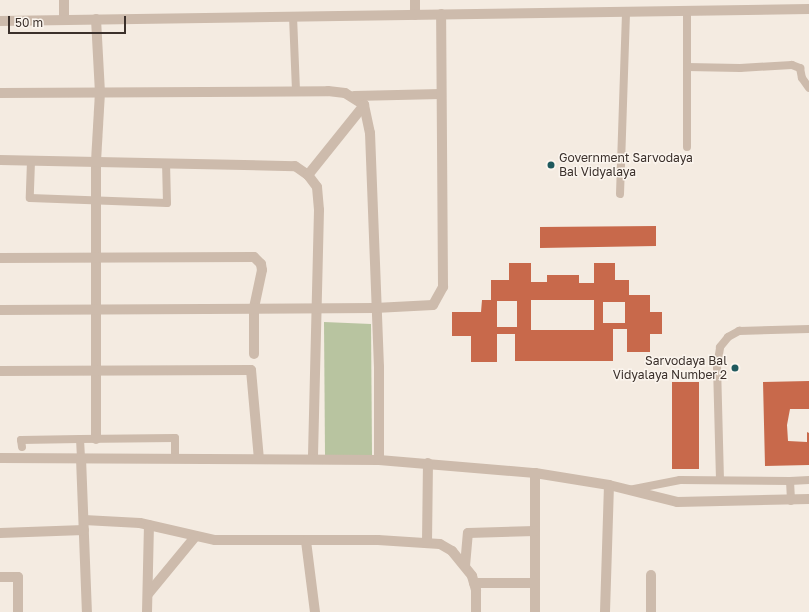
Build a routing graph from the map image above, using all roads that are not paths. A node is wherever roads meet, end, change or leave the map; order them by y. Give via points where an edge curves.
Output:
1 (64, 0) edge
2 (415, 0) edge
3 (809, 9) edge
4 (686, 11) junction
5 (441, 14) junction
6 (626, 14) junction
7 (415, 15) junction
8 (293, 16) junction
9 (96, 19) junction
10 (64, 20) junction
11 (0, 21) edge
12 (687, 67) junction
13 (809, 88) edge
14 (100, 92) junction
15 (296, 92) junction
16 (0, 93) edge
17 (441, 94) junction
18 (354, 96) junction
19 (364, 105) junction
20 (687, 147) dead end
21 (0, 160) edge
22 (31, 161) junction
23 (96, 162) junction
24 (166, 163) junction
25 (308, 175) junction
26 (620, 194) dead end
27 (96, 201) junction
28 (96, 257) junction
29 (0, 258) edge
30 (375, 308) junction
31 (254, 309) junction
32 (318, 309) junction
33 (0, 310) edge
34 (96, 310) junction
35 (809, 329) edge
36 (254, 354) dead end
37 (96, 370) junction
38 (0, 371) edge
39 (80, 439) junction
40 (96, 439) junction
41 (22, 447) dead end
42 (0, 458) edge
43 (81, 458) junction
44 (175, 458) junction
45 (259, 459) junction
46 (313, 459) junction
47 (379, 460) junction
48 (428, 463) junction
49 (535, 473) junction
50 (720, 480) junction
51 (809, 480) edge
52 (790, 481) junction
53 (609, 485) junction
54 (627, 490) junction
55 (809, 499) edge
56 (791, 501) junction
57 (84, 525) junction
58 (149, 525) junction
59 (535, 531) junction
60 (0, 532) edge
61 (195, 537) junction
62 (306, 541) junction
63 (427, 544) junction
64 (465, 566) junction
65 (651, 575) dead end
66 (0, 577) edge
67 (474, 583) junction
68 (535, 583) junction
69 (148, 594) junction
70 (18, 612) edge
71 (87, 612) edge
72 (147, 612) edge
73 (315, 612) edge
74 (476, 612) edge
75 (535, 612) edge
76 (605, 612) edge
77 (651, 612) edge

1 - 10 street
2 - 7 street
3 - 4 street
4 - 6 street
4 - 12 lane
5 - 6 street
5 - 7 street
5 - 17 street
6 - 26 lane
7 - 8 street
8 - 9 street
8 - 15 lane
9 - 10 street
9 - 14 street
10 - 11 street
12 - 13 lane via 740,68 792,65 800,68 802,78
12 - 20 lane
14 - 15 street
14 - 16 street
14 - 23 street
15 - 18 street via 345,93
17 - 18 street
17 - 30 street via 443,287 433,305
18 - 19 street
19 - 25 street
19 - 30 street via 370,133
21 - 22 street
22 - 23 street
22 - 27 lane via 30,198
23 - 24 street
23 - 27 street
24 - 25 street via 295,166
24 - 27 lane via 168,203
25 - 32 street via 317,187 319,210
27 - 28 street
28 - 29 street
28 - 31 street via 254,257 261,264 262,270
28 - 34 street
30 - 32 street
30 - 47 street via 379,367
31 - 32 street
31 - 34 street
31 - 36 street
32 - 46 street
33 - 34 street
34 - 37 street
35 - 50 lane via 739,330 728,337 720,347 716,367
37 - 38 street
37 - 40 street
37 - 45 street via 251,370
39 - 40 lane
39 - 41 lane via 21,440
39 - 43 lane
40 - 44 lane via 175,438
42 - 43 street
43 - 44 street
43 - 57 street
44 - 45 street
45 - 46 street
46 - 47 street
47 - 48 street
48 - 49 street
48 - 63 street
49 - 53 street
49 - 59 street
50 - 52 lane
50 - 54 lane via 665,482
51 - 52 lane
52 - 56 lane
53 - 54 street
53 - 76 street
54 - 56 street via 677,502
55 - 56 street
57 - 58 street
57 - 60 street
57 - 71 street
58 - 61 street
58 - 69 street
59 - 64 street via 468,533
59 - 68 street
61 - 62 street via 216,540
61 - 69 street
62 - 63 street via 378,540
62 - 73 street
63 - 64 street via 440,544 452,551
64 - 67 street
65 - 77 street
66 - 70 street via 18,577
67 - 68 street
67 - 74 street
68 - 75 street
69 - 72 street

